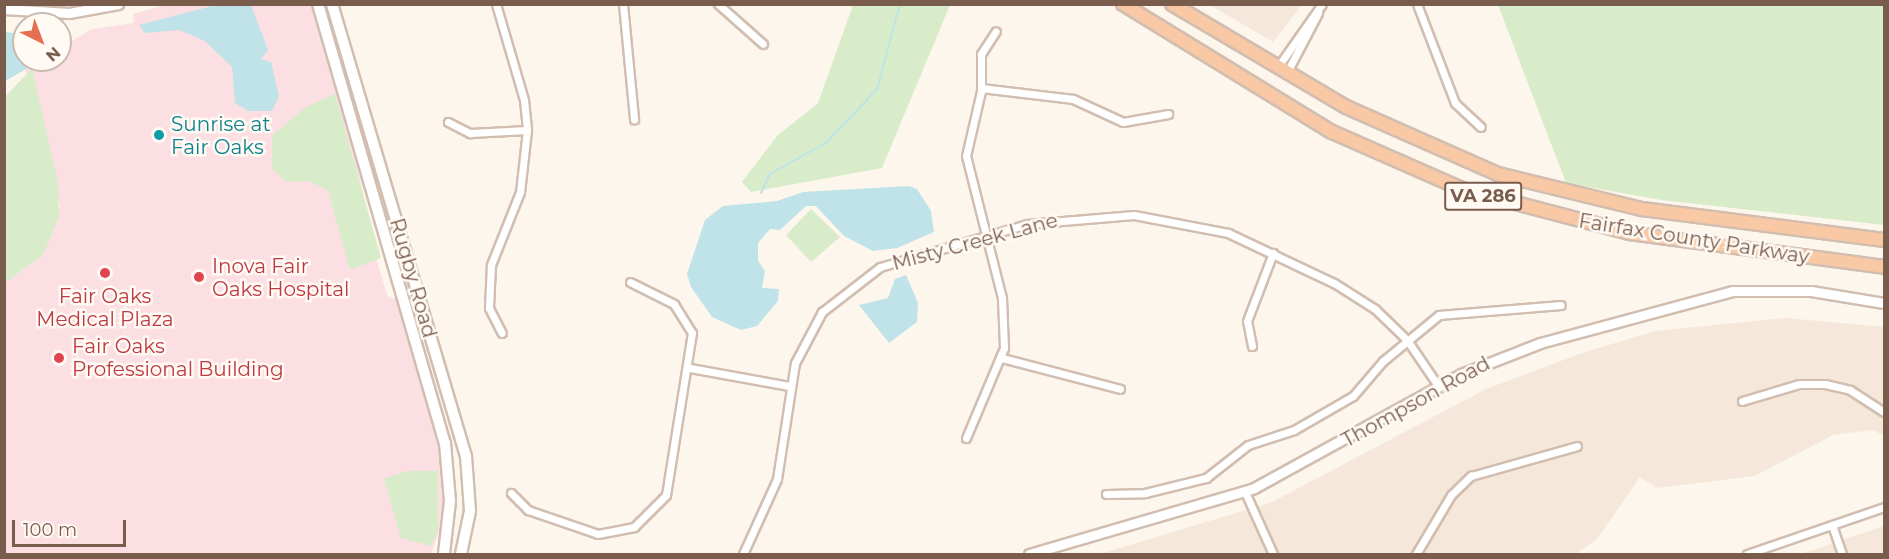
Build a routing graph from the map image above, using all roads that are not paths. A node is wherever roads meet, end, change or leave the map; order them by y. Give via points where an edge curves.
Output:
1 (118, 4) edge
2 (318, 4) edge
3 (332, 4) edge
4 (496, 4) edge
5 (623, 4) edge
6 (718, 4) edge
7 (1123, 4) edge
8 (1172, 4) edge
9 (1417, 4) edge
10 (1318, 6) edge
11 (4, 9) edge
12 (996, 31) dead end
13 (763, 44) dead end
14 (1281, 71) junction
15 (981, 88) junction
16 (1168, 114) dead end
17 (634, 119) dead end
18 (448, 122) dead end
19 (1481, 127) dead end
20 (527, 130) junction
21 (984, 236) junction
22 (1884, 240) edge
23 (1273, 253) junction
24 (1884, 267) edge
25 (630, 282) dead end
26 (1884, 303) edge
27 (1561, 305) dead end
28 (502, 333) dead end
29 (1407, 340) junction
30 (1252, 346) dead end
31 (1002, 358) junction
32 (690, 368) junction
33 (789, 386) junction
34 (1439, 387) junction
35 (1120, 389) dead end
36 (1742, 401) dead end
37 (1884, 412) edge
38 (966, 438) dead end
39 (1577, 446) dead end
40 (1245, 492) junction
41 (511, 493) dead end
42 (1106, 494) dead end
43 (1884, 507) edge
44 (1832, 525) junction
45 (444, 555) edge
46 (461, 555) edge
47 (743, 555) edge
48 (1029, 555) edge
49 (1273, 555) edge
50 (1416, 555) edge
51 (1747, 555) edge
52 (1842, 555) edge

1 - 11 street via 69,13
2 - 45 main road, Rugby Road via 445,443 450,501
3 - 46 main road, Rugby Road via 466,456 470,511
4 - 20 street via 524,100
5 - 17 street
6 - 13 street
7 - 24 highway, Fairfax County Parkway / VA 286 via 1332,132 1462,189 1630,234
8 - 14 highway, Fairfax County Parkway / VA 286
9 - 19 street via 1455,103
10 - 14 street
12 - 15 street via 981,54
14 - 22 highway, Fairfax County Parkway / VA 286 via 1439,151 1530,183 1642,209
15 - 16 street via 1073,99 1123,122
15 - 21 street via 966,156
18 - 20 street via 470,133
20 - 28 street via 520,192 491,265 489,308
21 - 23 street, Misty Creek Lane via 1067,217 1134,215 1209,228
21 - 31 street via 1002,298
21 - 33 street, Misty Creek Lane via 880,267 842,291 806,336
23 - 29 street, Misty Creek Lane via 1355,295
23 - 30 street via 1247,321
25 - 32 street via 669,301 683,314 693,340
26 - 34 street, Thompson Road via 1787,289 1718,293 1511,353
27 - 29 street via 1449,312
29 - 34 street, Misty Creek Lane
29 - 42 street via 1347,401 1288,434 1248,446 1206,478 1145,493
31 - 35 street
31 - 38 street
32 - 33 street
32 - 41 street via 671,482 645,520 622,531 586,533 528,510
33 - 47 street, Misty Creek Lane via 777,479
34 - 40 street, Thompson Road
36 - 37 street via 1799,384 1825,384 1850,390
39 - 50 street via 1472,476 1445,504
40 - 48 street, Thompson Road
40 - 49 street
43 - 44 street
44 - 51 street
44 - 52 street

